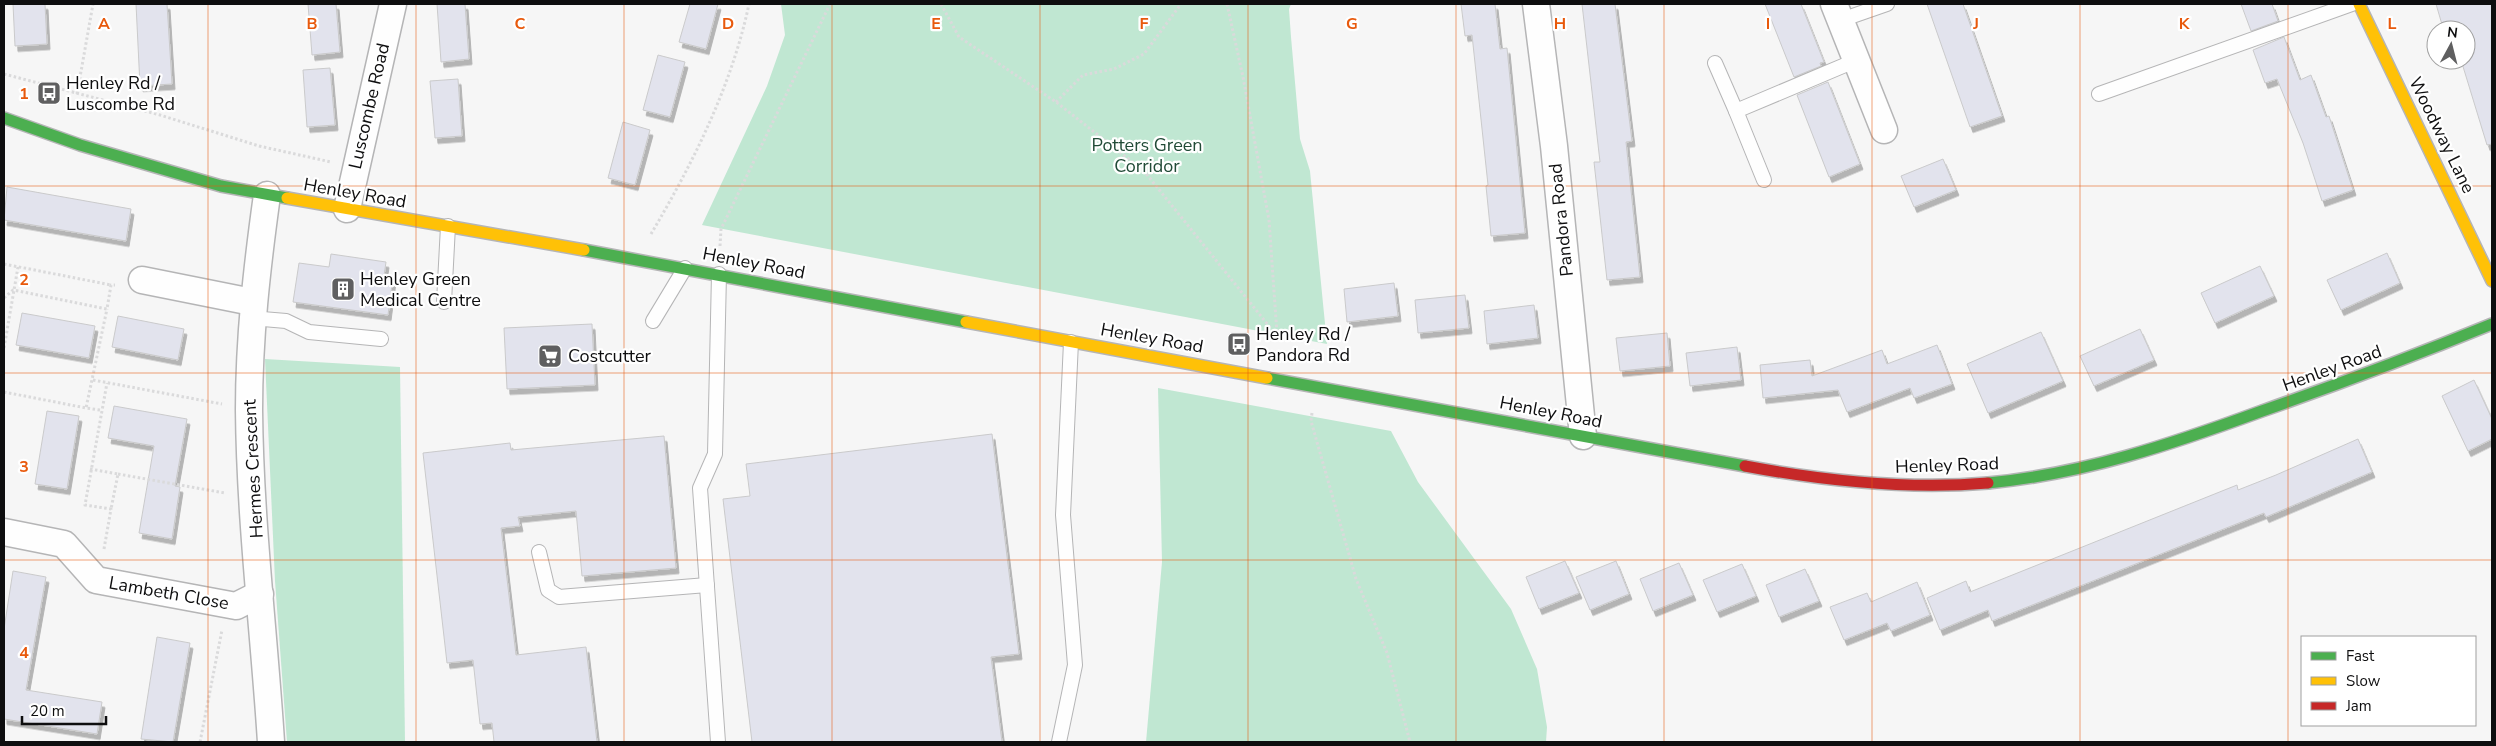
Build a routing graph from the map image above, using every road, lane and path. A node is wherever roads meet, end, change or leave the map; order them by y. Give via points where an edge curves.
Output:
1 (93, 4) edge
2 (393, 4) edge
3 (750, 4) edge
4 (830, 4) edge
5 (941, 4) edge
6 (1181, 4) edge
7 (1227, 4) edge
8 (1536, 4) edge
9 (1887, 4) edge
10 (2352, 4) edge
11 (2359, 4) edge
12 (1838, 12) edge
13 (1857, 60) junction
14 (1715, 63) dead end
15 (4, 74) edge
16 (77, 94) junction
17 (2099, 94) dead end
18 (1056, 102) junction
19 (1736, 111) junction
20 (4, 118) edge
21 (1884, 130) dead end
22 (355, 171) junction
23 (1764, 180) dead end
24 (267, 195) junction
25 (347, 209) junction
26 (448, 226) junction
27 (636, 260) junction
28 (4, 264) edge
29 (18, 267) junction
30 (685, 268) junction
31 (719, 274) junction
32 (142, 280) joint
33 (2492, 281) edge
34 (111, 284) junction
35 (12, 290) junction
36 (4, 298) edge
37 (444, 302) dead end
38 (107, 309) junction
39 (252, 310) junction
40 (653, 321) dead end
41 (2492, 324) edge
42 (381, 339) dead end
43 (1070, 342) junction
44 (4, 345) edge
45 (93, 380) junction
46 (107, 382) junction
47 (4, 392) edge
48 (1314, 406) dead end
49 (86, 408) junction
50 (100, 410) junction
51 (249, 410) junction
52 (1583, 436) junction
53 (90, 469) junction
54 (118, 474) junction
55 (253, 498) junction
56 (111, 509) junction
57 (4, 532) edge
58 (539, 552) dead end
59 (96, 580) junction
60 (706, 585) junction
61 (260, 594) junction
62 (236, 606) junction
63 (200, 742) edge
64 (271, 742) edge
65 (718, 742) edge
66 (1059, 742) edge
67 (1410, 742) edge

1 - 16 path
2 - 22 street, Luscombe Road
3 - 27 path via 742,39 715,112
4 - 31 path via 720,229
5 - 18 path via 959,37
6 - 18 path via 1144,54 1114,69 1084,76
7 - 18 path via 1268,220 1277,336 1144,171
8 - 52 street, Pandora Road via 1554,146
9 - 12 lane
10 - 17 lane
11 - 33 main road, Woodway Lane
12 - 13 street
13 - 19 lane
13 - 21 street
14 - 19 lane
15 - 16 path
16 - 22 path
19 - 23 lane
20 - 24 main road, Henley Road via 162,171
22 - 25 street, Luscombe Road
24 - 25 main road, Henley Road
24 - 39 street, Hermes Crescent
25 - 26 main road, Henley Road
26 - 27 main road, Henley Road
26 - 37 lane
27 - 30 main road, Henley Road
28 - 29 path
29 - 34 path
29 - 35 path
30 - 31 main road, Henley Road
30 - 40 lane
31 - 43 main road, Henley Road
31 - 60 lane via 715,454 700,488
32 - 34 path via 127,286
32 - 39 street
34 - 38 path
35 - 36 path
35 - 38 path
35 - 44 path
38 - 45 path
39 - 42 lane via 309,332
39 - 51 street, Hermes Crescent
41 - 52 main road, Henley Road via 2394,364 2162,448 2104,465 2028,478 1937,485 1841,482
43 - 52 main road, Henley Road
43 - 66 lane via 1063,515 1074,665
45 - 46 path
45 - 49 path
46 - 50 path
46 - 51 path
47 - 49 path
48 - 67 path via 1311,421 1353,570 1387,653
49 - 50 path
50 - 53 path
51 - 55 street, Hermes Crescent
53 - 54 path
53 - 56 path via 84,506
54 - 55 path
54 - 56 path
55 - 61 street, Hermes Crescent
56 - 59 path
57 - 59 street, Lambeth Close via 64,544
58 - 60 lane via 548,590 559,597
59 - 62 street, Lambeth Close
60 - 65 lane
61 - 62 street, Lambeth Close
61 - 64 street, Hermes Crescent
62 - 63 path via 227,602

